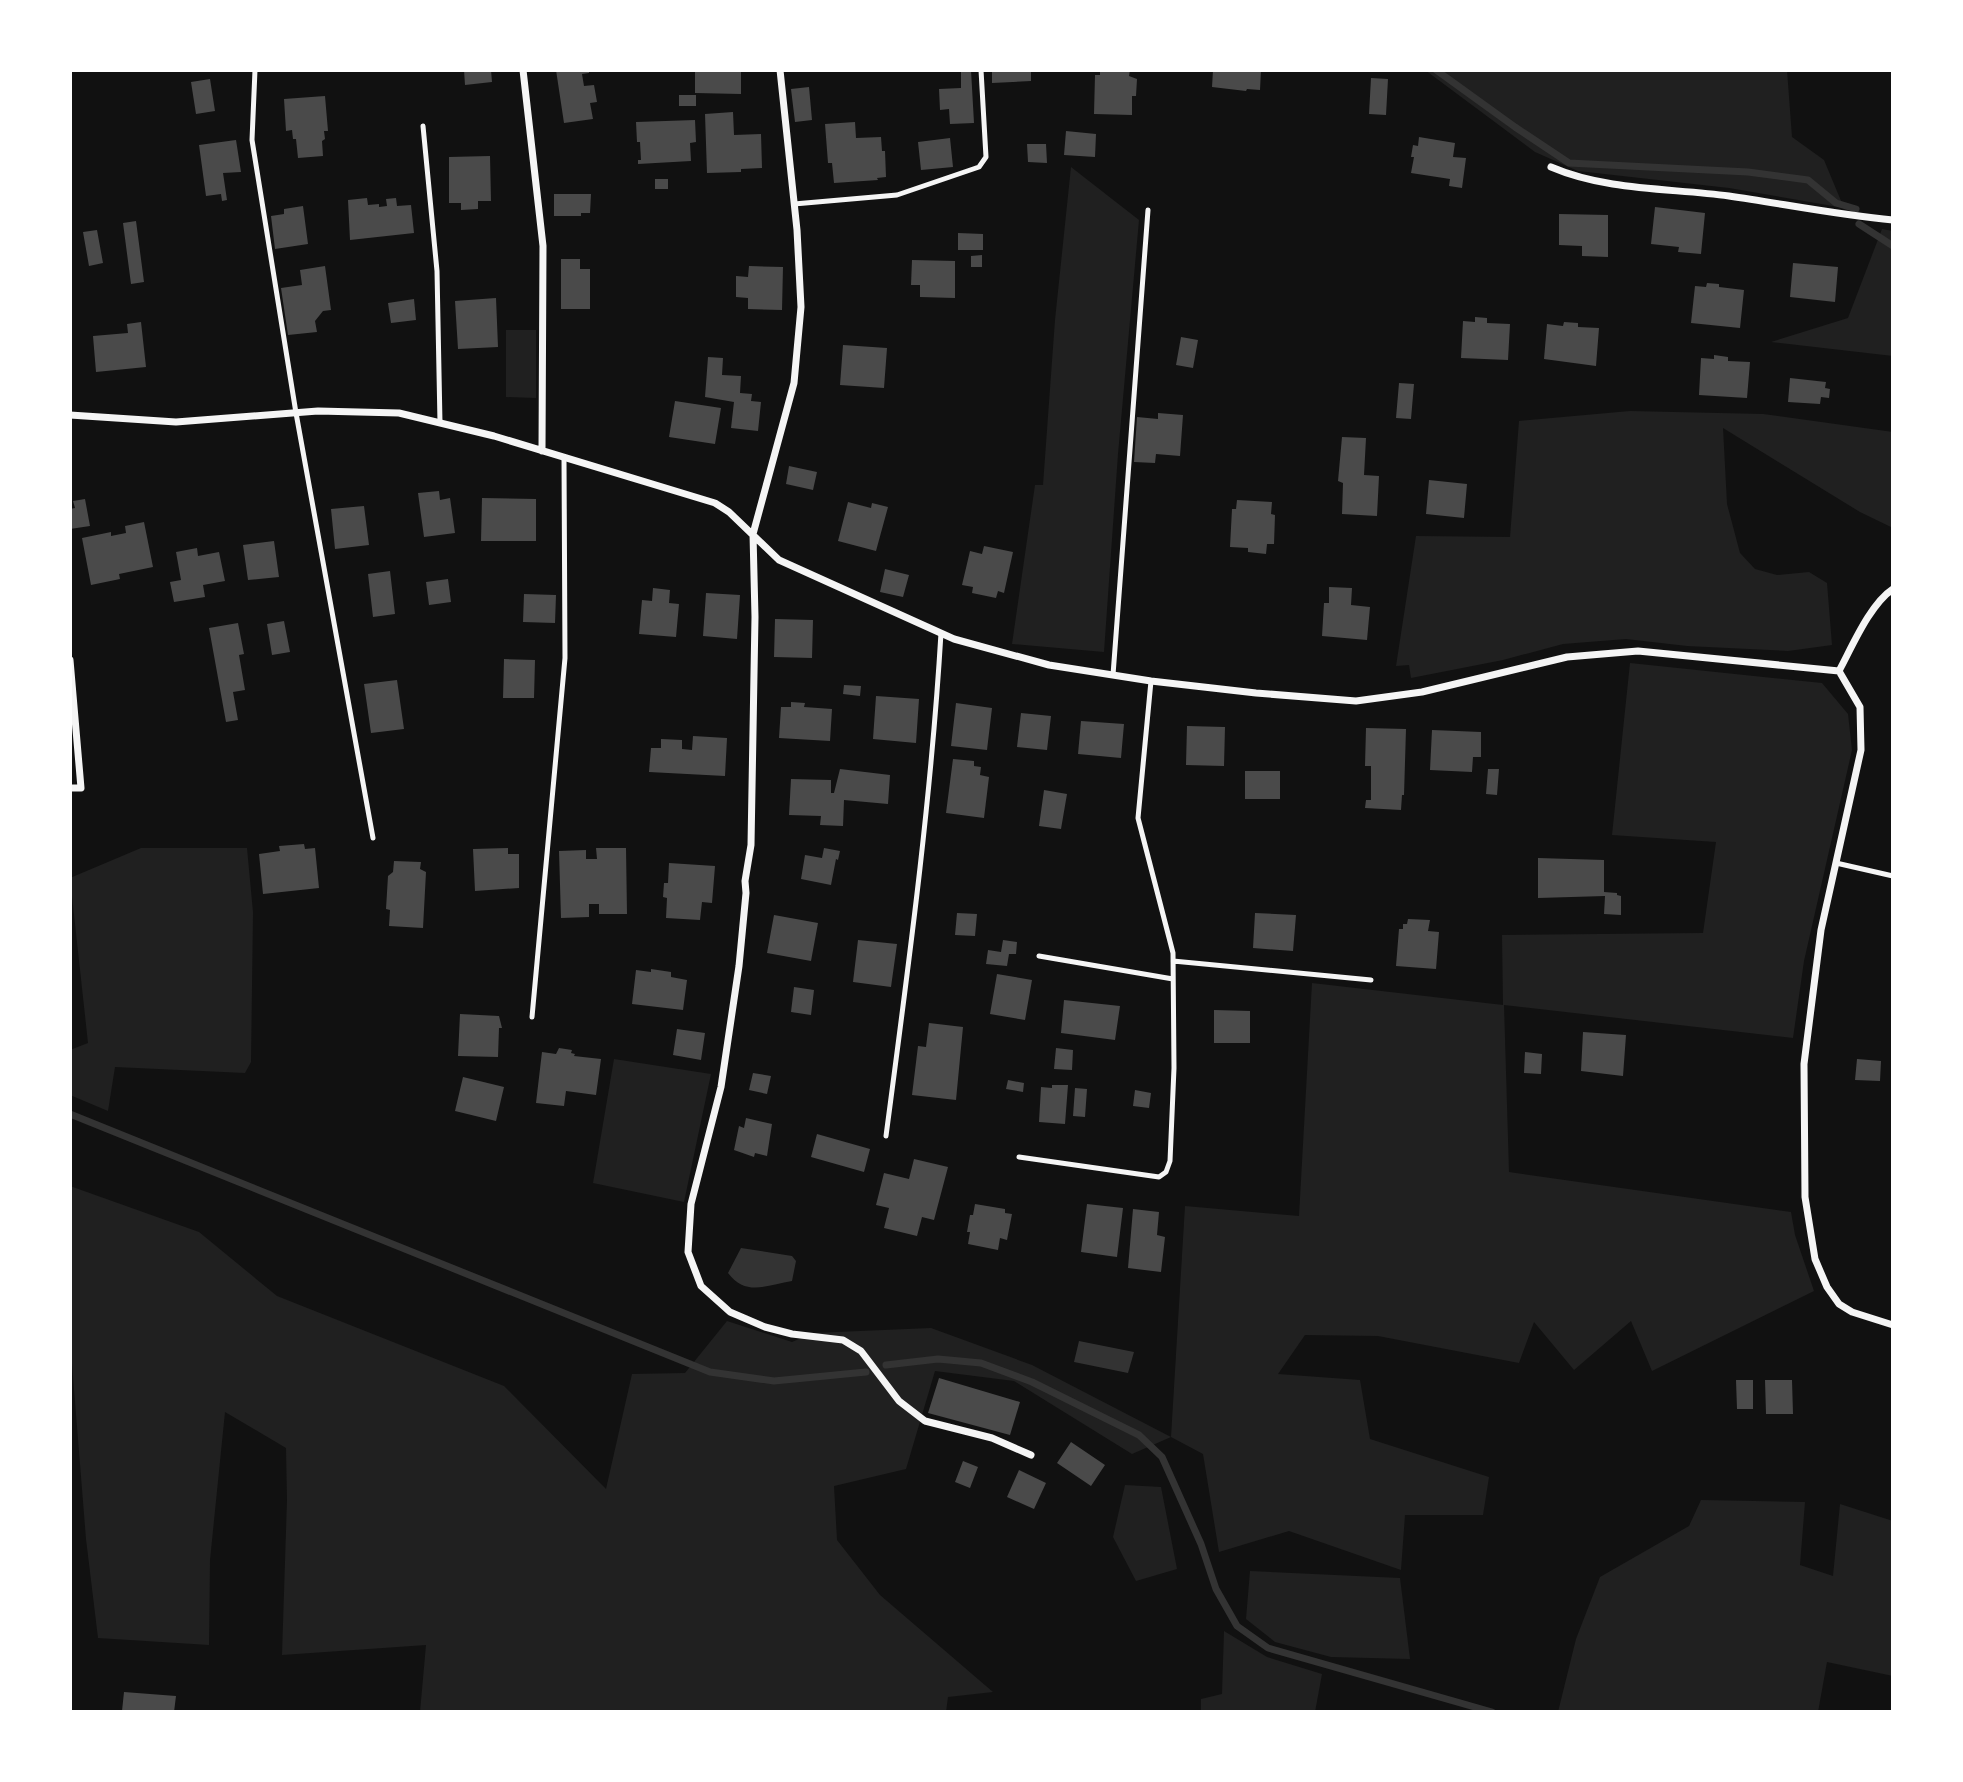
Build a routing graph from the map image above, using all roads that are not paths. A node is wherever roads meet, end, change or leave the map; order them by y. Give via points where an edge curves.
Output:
1 (255, 70) edge
2 (523, 70) edge
3 (780, 70) edge
4 (981, 70) edge
5 (423, 126) dead end
6 (1551, 167) dead end
7 (794, 204) junction
8 (1148, 210) dead end
9 (1893, 220) edge
10 (296, 413) junction
11 (70, 415) edge
12 (440, 423) junction
13 (542, 451) junction
14 (564, 458) junction
15 (753, 534) junction
16 (1893, 589) edge
17 (941, 634) junction
18 (70, 660) edge
19 (1839, 671) junction
20 (1113, 675) junction
21 (1152, 681) junction
22 (73, 738) edge
23 (70, 788) edge
24 (373, 838) dead end
25 (1836, 863) junction
26 (1893, 876) edge
27 (1039, 956) dead end
28 (1173, 961) junction
29 (1173, 979) junction
30 (1371, 980) dead end
31 (532, 1017) dead end
32 (886, 1136) dead end
33 (1019, 1157) dead end
34 (1893, 1325) edge
35 (1031, 1455) dead end

1 - 10 lane via 252,141
2 - 13 street via 543,246
3 - 7 street
4 - 7 lane via 986,157 979,167 897,195
5 - 12 lane via 437,271
6 - 9 street via 1611,184
7 - 15 street via 801,307 794,383
8 - 20 lane
10 - 11 street via 176,422
10 - 12 street via 398,413
10 - 24 lane
12 - 13 street
13 - 14 street
14 - 15 street via 715,503
14 - 31 lane via 565,658
15 - 17 street via 779,561
15 - 35 street via 751,845 723,1073 691,1204 688,1252 701,1286 730,1312 792,1334 843,1340 861,1351 899,1401 925,1421 992,1438
16 - 19 street via 1885,594
17 - 20 street via 1049,665
17 - 32 lane via 935,727
18 - 22 street
19 - 21 street via 1638,651 1567,657 1422,692 1356,701
19 - 25 street via 1860,707 1861,750
20 - 21 street
21 - 28 lane via 1138,818
22 - 23 street via 81,788
25 - 26 lane
25 - 34 street via 1821,930 1804,1064 1805,1197 1815,1259 1827,1287 1839,1304 1852,1312
27 - 29 lane
28 - 29 lane
28 - 30 lane
29 - 33 lane via 1174,1068 1166,1172 1159,1177

